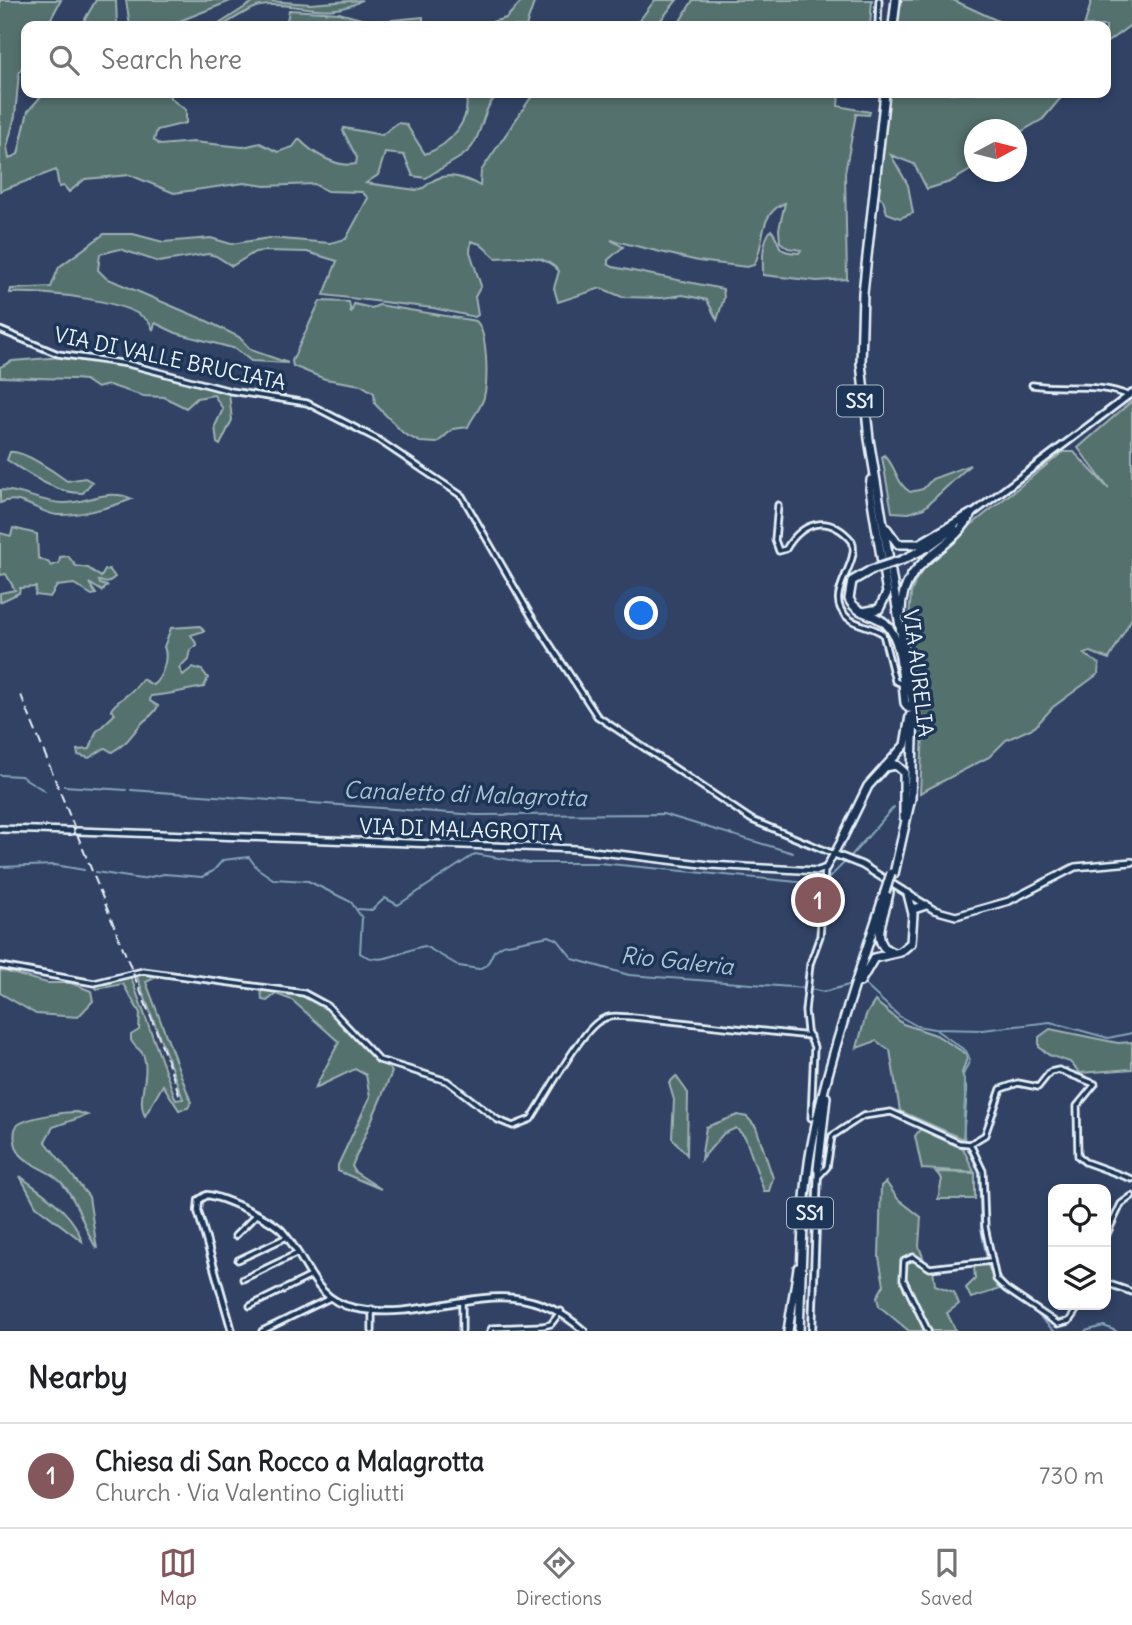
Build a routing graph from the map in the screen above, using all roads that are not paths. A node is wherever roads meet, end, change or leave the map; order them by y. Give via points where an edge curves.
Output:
1 (879, 0) edge
2 (894, 0) edge
3 (879, 21) edge
4 (892, 21) edge
5 (882, 98) edge
6 (883, 98) edge
7 (0, 330) edge
8 (1032, 385) dead end
9 (1130, 395) edge
10 (873, 466) junction
11 (871, 480) junction
12 (778, 505) dead end
13 (971, 514) junction
14 (859, 611) junction
15 (902, 684) junction
16 (912, 697) junction
17 (909, 712) junction
18 (884, 767) junction
19 (904, 817) junction
20 (0, 829) edge
21 (842, 839) joint
22 (834, 854) junction
23 (1132, 862) edge
24 (825, 869) junction
25 (893, 874) junction
26 (887, 892) junction
27 (908, 894) joint
28 (926, 905) joint
29 (914, 907) junction
30 (896, 953) junction
31 (0, 966) edge
32 (860, 978) junction
33 (853, 1000) junction
34 (810, 1036) junction
35 (826, 1097) junction
36 (811, 1118) dead end
37 (968, 1144) junction
38 (827, 1164) junction
39 (818, 1173) junction
40 (1132, 1179) edge
41 (1132, 1196) edge
42 (255, 1216) junction
43 (1111, 1224) edge
44 (805, 1226) junction
45 (235, 1236) dead end
46 (287, 1237) junction
47 (298, 1252) junction
48 (238, 1261) dead end
49 (989, 1261) junction
50 (309, 1277) junction
51 (243, 1279) dead end
52 (1111, 1285) edge
53 (1132, 1292) edge
54 (330, 1298) junction
55 (463, 1301) junction
56 (250, 1306) dead end
57 (372, 1309) junction
58 (1077, 1310) edge
59 (561, 1311) junction
60 (232, 1331) edge
61 (262, 1331) edge
62 (372, 1331) edge
63 (463, 1331) edge
64 (490, 1331) edge
65 (584, 1331) edge
66 (788, 1331) edge
67 (801, 1331) edge
68 (812, 1331) edge
69 (928, 1331) edge

1 - 3 street
2 - 4 highway
5 - 11 highway, VIA AURELIA / SS1 via 858,313 859,394
6 - 10 highway, VIA AURELIA / SS1 via 862,312 863,393
7 - 22 street, VIA DI VALLE BRUCIATA via 58,354 128,363 231,391 307,403 383,442 462,496 530,614 597,716 748,817
8 - 9 street via 1096,388
9 - 13 street
10 - 13 highway via 887,529 898,544 919,544
10 - 16 highway, VIA AURELIA / SS1
11 - 14 highway via 887,593 877,610
11 - 17 highway, VIA AURELIA / SS1
12 - 15 street via 775,541 780,551 802,529 816,524 851,539 854,552 839,591 842,608 851,619 883,634 895,681
13 - 14 highway, bridge via 928,547 858,576 849,586 849,599
13 - 16 highway via 918,567 903,593 901,615
14 - 15 highway via 891,631
15 - 17 highway
16 - 25 highway, VIA AURELIA / SS1 via 912,789
17 - 18 highway via 905,745
17 - 19 highway, VIA AURELIA / SS1
18 - 19 highway via 896,765 904,772
18 - 21 highway via 862,796
19 - 25 highway, VIA AURELIA / SS1
20 - 24 main road, VIA DI MALAGROTTA via 576,849 710,865
21 - 22 main road
22 - 24 main road
22 - 27 main road via 862,865
23 - 28 main road via 1075,867 1009,901 966,916 947,915
24 - 34 street via 820,936 806,997
25 - 26 highway, VIA AURELIA / SS1, bridge
26 - 30 highway via 879,933 885,948
26 - 32 highway, VIA AURELIA / SS1
27 - 29 highway
28 - 29 highway
29 - 30 highway via 912,940
30 - 32 highway via 874,958
31 - 34 street via 94,983 143,971 304,993 328,1006 379,1060 447,1081 513,1126 531,1119 592,1027 608,1017
32 - 33 highway, VIA AURELIA / SS1
33 - 35 highway, VIA AURELIA / SS1
33 - 44 highway, VIA AURELIA / SS1 via 815,1128
34 - 36 street via 814,1047
35 - 39 highway
35 - 67 highway, VIA AURELIA / SS1 via 812,1172
37 - 38 street via 897,1113 866,1115 832,1136
37 - 40 street via 986,1134 1002,1089 1018,1083 1038,1087 1050,1072 1064,1070 1095,1084 1077,1106 1078,1156
37 - 49 street via 983,1172
38 - 39 street
38 - 39 street
39 - 68 street
41 - 43 street via 1119,1206
42 - 45 street
42 - 46 street
42 - 60 street via 210,1195 202,1197 198,1205
44 - 66 highway
44 - 67 highway, VIA AURELIA / SS1
46 - 47 street
46 - 48 street
47 - 50 street
47 - 51 street
49 - 58 street via 1000,1285 1056,1324 1069,1322
49 - 69 street via 930,1268 913,1257 904,1261 902,1277
50 - 54 street
50 - 56 street
52 - 53 street
54 - 57 street
54 - 61 street
55 - 57 street
55 - 59 street via 494,1296 535,1301
55 - 63 street
57 - 62 street
59 - 64 street via 551,1324
59 - 65 street

